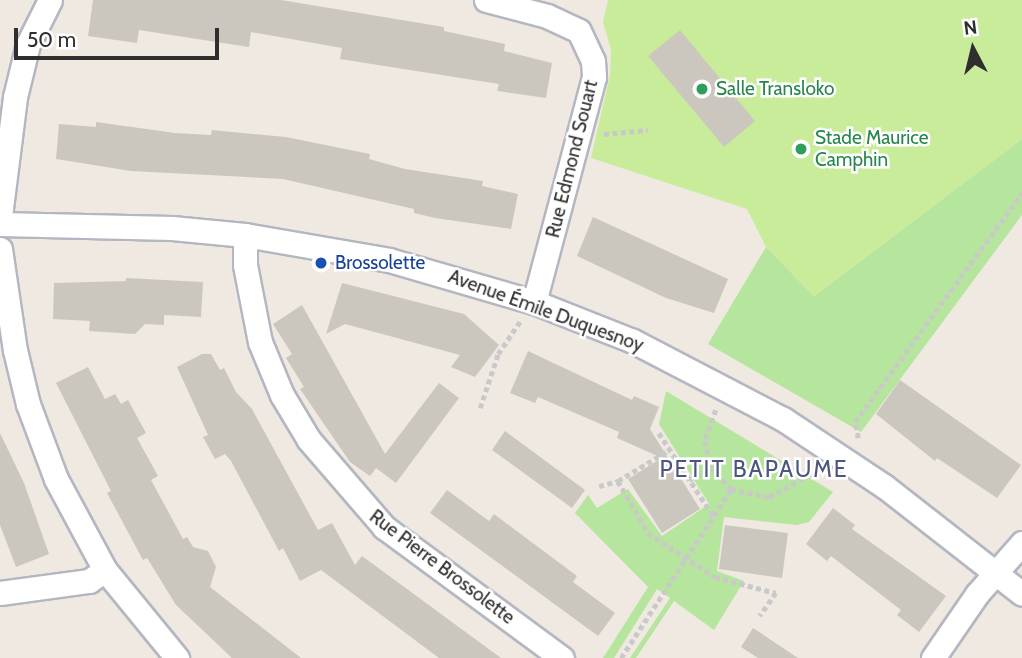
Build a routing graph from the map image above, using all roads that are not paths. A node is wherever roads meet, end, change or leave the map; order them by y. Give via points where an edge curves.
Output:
1 (50, 0) edge
2 (486, 0) edge
3 (0, 216) edge
4 (0, 224) edge
5 (245, 235) junction
6 (0, 249) edge
7 (534, 302) junction
8 (1022, 543) edge
9 (106, 570) junction
10 (993, 575) junction
11 (0, 593) edge
12 (1022, 594) edge
13 (177, 658) edge
14 (562, 658) edge
15 (933, 658) edge

1 - 3 street via 29,44 15,97
2 - 7 street, Rue Edmond Souart via 547,16 579,31 587,43 594,77
4 - 5 street, Avenue Émile Duquesnoy via 137,226
5 - 7 street, Avenue Émile Duquesnoy via 402,263
5 - 14 street, Rue Pierre Brossolette via 245,265 260,342 282,395 309,440 384,527
6 - 9 street via 7,309 28,404 56,479
7 - 10 street, Avenue Émile Duquesnoy via 633,341 728,387 856,466
8 - 10 street
9 - 11 street via 78,583
9 - 13 street
10 - 12 street, Avenue Émile Duquesnoy
10 - 15 street

